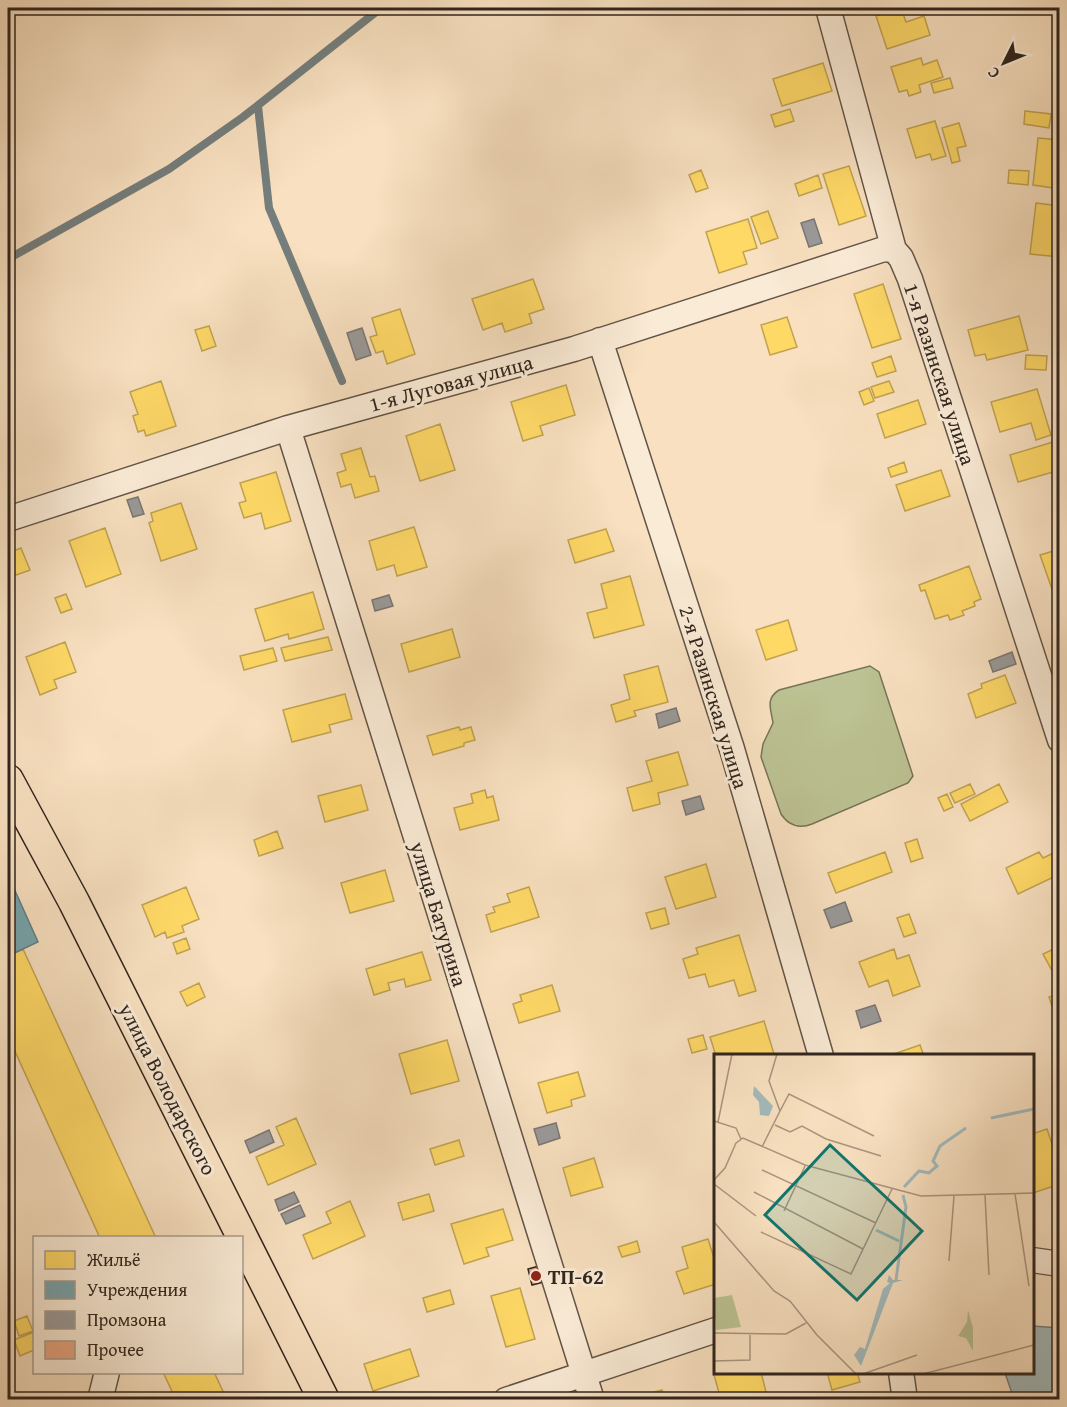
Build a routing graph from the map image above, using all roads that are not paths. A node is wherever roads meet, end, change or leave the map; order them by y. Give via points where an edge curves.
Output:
1 (828, 8) edge
2 (894, 250) junction
3 (600, 339) junction
4 (288, 428) junction
5 (8, 519) edge
6 (1059, 740) edge
7 (8, 780) edge
8 (820, 1054) edge
9 (238, 1236) edge
10 (245, 1250) edge
11 (1034, 1260) edge
12 (1059, 1264) edge
13 (714, 1331) edge
14 (583, 1373) junction
15 (106, 1374) edge
16 (901, 1374) edge
17 (99, 1400) edge
18 (324, 1400) edge
19 (506, 1400) edge
20 (592, 1400) edge
21 (905, 1400) edge

1 - 2 street, 1-я Разинская улица
2 - 3 street, 1-я Луговая улица via 884,249
2 - 6 street, 1-я Разинская улица via 910,279
3 - 4 street, 1-я Луговая улица
3 - 8 street, 2-я Разинская улица via 732,749
4 - 5 street, 1-я Луговая улица
4 - 14 street, улица Батурина
7 - 9 main road, улица Володарского via 74,902
10 - 18 main road, улица Володарского
11 - 12 street
13 - 14 street
14 - 19 street
14 - 20 street, улица Батурина
15 - 17 street
16 - 21 street

